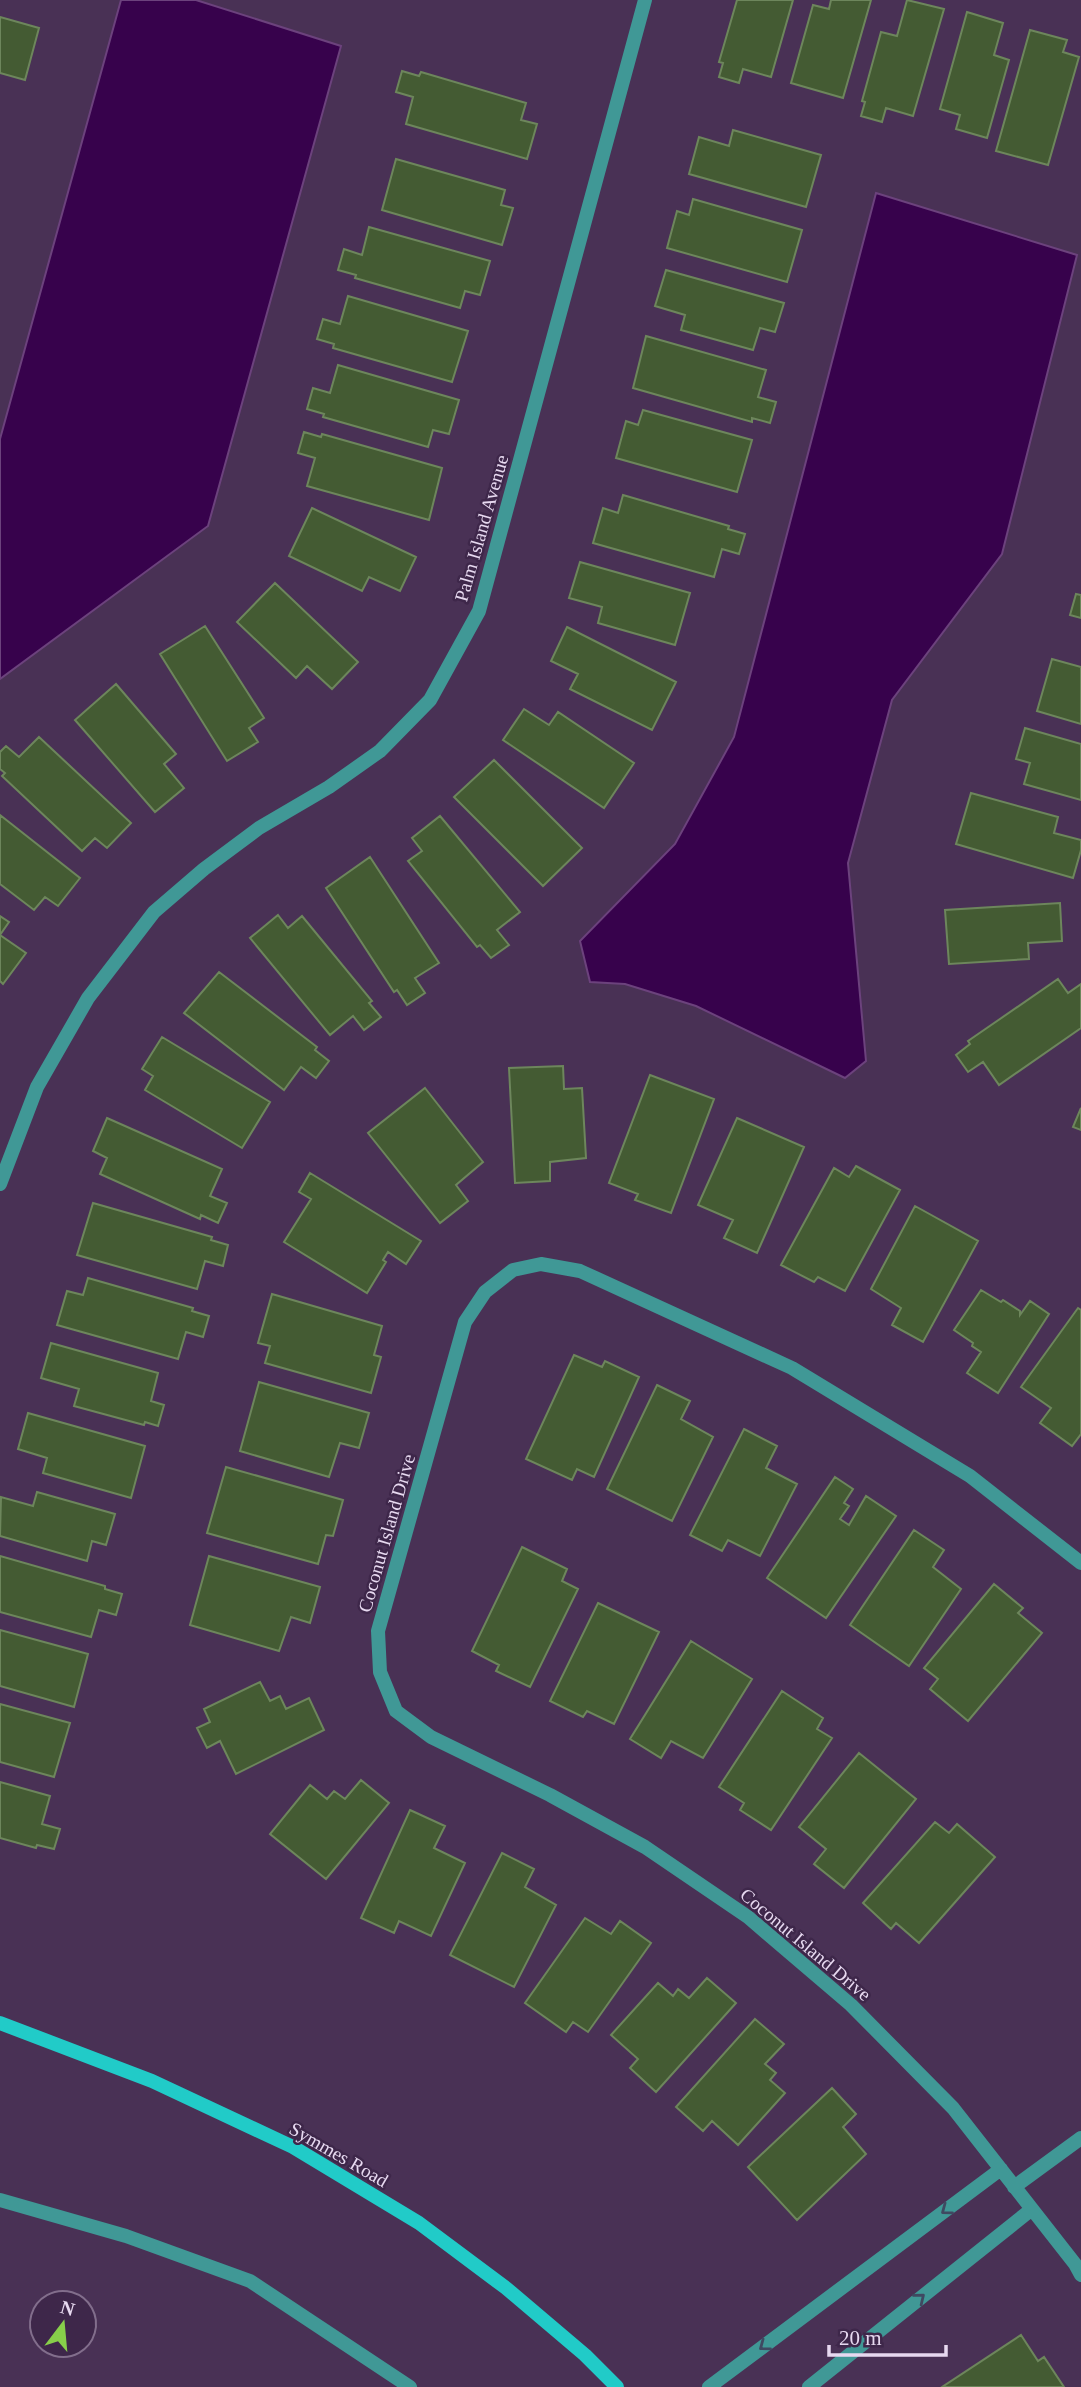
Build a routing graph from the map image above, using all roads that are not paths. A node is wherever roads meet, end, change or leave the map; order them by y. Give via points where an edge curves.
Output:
1 (645, 0) edge
2 (0, 1184) edge
3 (1081, 1563) edge
4 (0, 2024) edge
5 (1081, 2138) edge
6 (1001, 2169) junction
7 (1014, 2187) junction
8 (0, 2200) edge
9 (1032, 2209) junction
10 (1081, 2275) edge
11 (410, 2387) edge
12 (617, 2387) edge
13 (709, 2387) edge
14 (809, 2387) edge

1 - 2 street, Palm Island Avenue via 479,611 430,700 380,751 259,828 154,912 88,998 37,1087
3 - 6 street, Coconut Island Drive via 970,1476 792,1368 580,1271 541,1264 513,1270 485,1292 466,1322 378,1631 380,1672 396,1711 431,1737 645,1847 748,1917 851,2005 953,2108
4 - 12 street, Symmes Road via 152,2081 293,2147 429,2231 506,2288
5 - 7 street
6 - 7 street, Coconut Island Drive
6 -> 13 street
7 - 9 street, Coconut Island Drive
8 - 11 street via 126,2236 250,2281
9 - 10 street, Coconut Island Drive
14 -> 9 street

